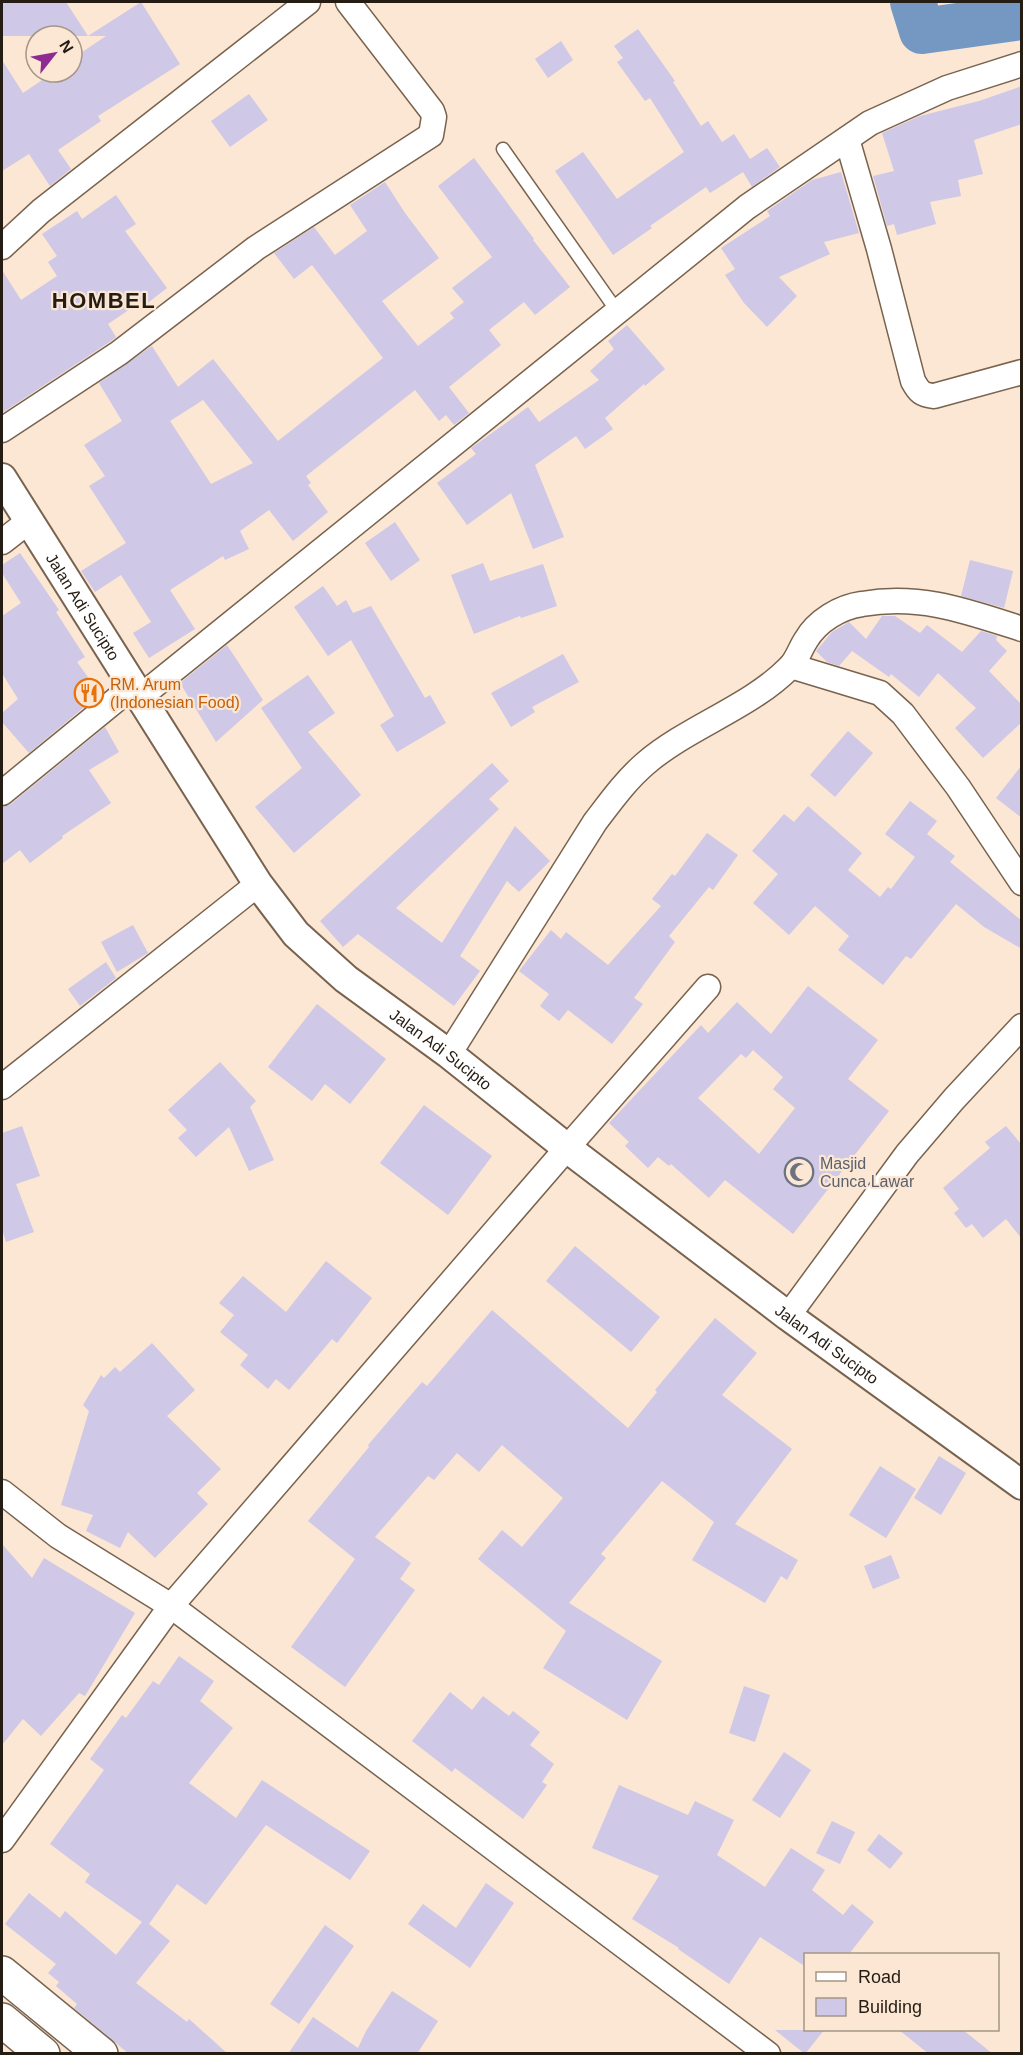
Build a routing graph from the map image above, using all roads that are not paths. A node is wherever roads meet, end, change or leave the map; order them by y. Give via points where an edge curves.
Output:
1 (308, 2) edge
2 (348, 2) edge
3 (1022, 64) edge
4 (847, 139) junction
5 (503, 149) dead end
6 (2, 247) edge
7 (617, 311) junction
8 (1022, 372) edge
9 (2, 430) edge
10 (2, 477) edge
11 (29, 521) junction
12 (2, 542) edge
13 (1022, 629) edge
14 (791, 666) junction
15 (136, 692) junction
16 (2, 793) edge
17 (1022, 883) edge
18 (258, 884) junction
19 (708, 987) dead end
20 (1022, 1026) edge
21 (448, 1054) junction
22 (2, 1087) edge
23 (567, 1148) junction
24 (788, 1316) junction
25 (1022, 1485) edge
26 (8, 1497) edge
27 (171, 1606) junction
28 (2, 1840) edge
29 (2, 1973) edge
30 (2, 2020) edge
31 (43, 2054) edge
32 (101, 2054) edge
33 (768, 2054) edge

1 - 6 street
2 - 9 street via 432,111 431,135 256,248 119,353
3 - 4 street via 946,88 870,123
4 - 7 street via 747,207
4 - 8 street via 918,391 934,396
5 - 7 lane
7 - 15 street
10 - 11 street, Jalan Adi Sucipto
11 - 12 street
11 - 15 street, Jalan Adi Sucipto
13 - 14 street via 925,601 861,604 823,621 807,638
14 - 17 street via 880,693 903,714
14 - 21 street via 771,684 646,763 617,794 595,822
15 - 16 street
15 - 18 street, Jalan Adi Sucipto
18 - 21 street, Jalan Adi Sucipto via 296,934 321,957
18 - 22 street
19 - 23 street
20 - 24 street via 907,1154
21 - 23 street, Jalan Adi Sucipto
23 - 24 street, Jalan Adi Sucipto
23 - 27 street
24 - 25 street, Jalan Adi Sucipto
26 - 27 street via 57,1536
27 - 28 street
27 - 33 street
29 - 32 highway
30 - 31 highway

